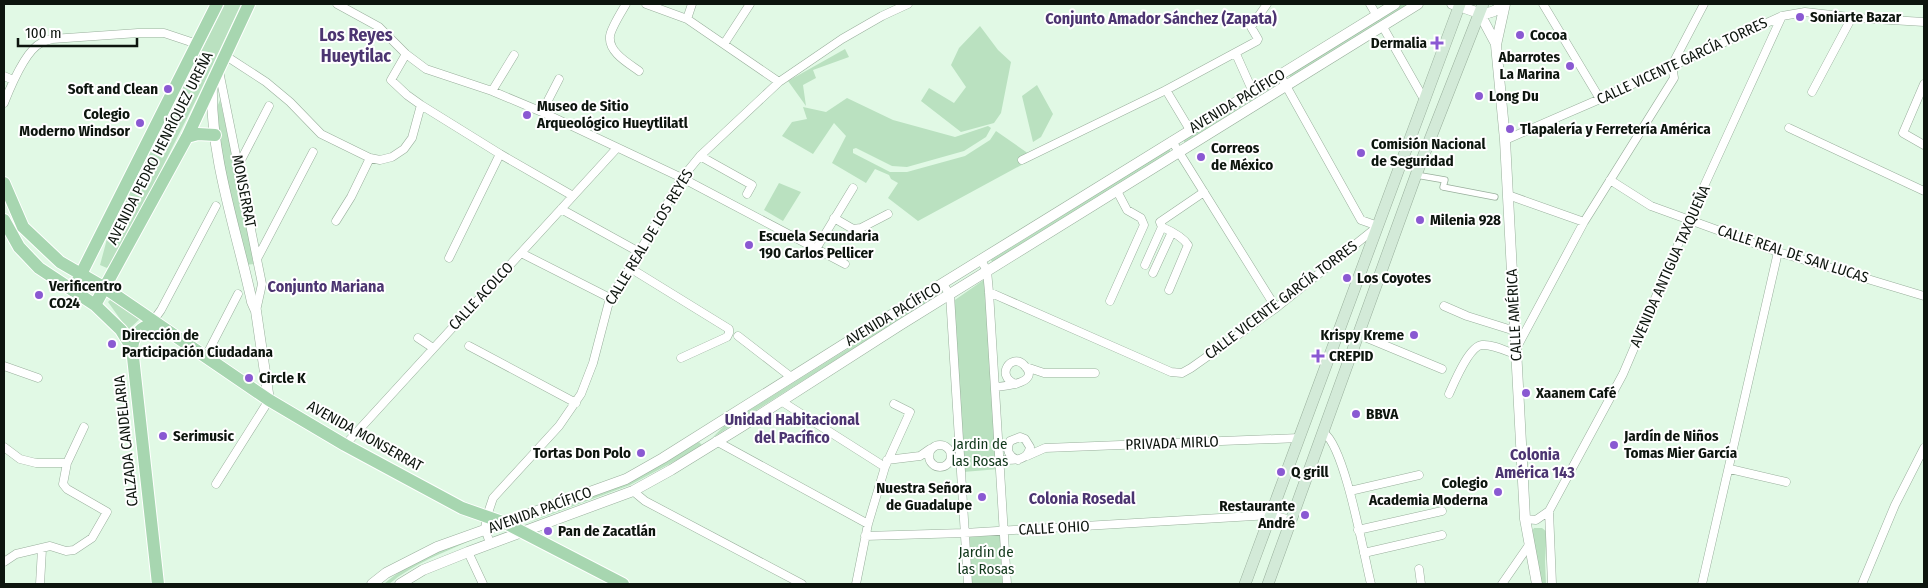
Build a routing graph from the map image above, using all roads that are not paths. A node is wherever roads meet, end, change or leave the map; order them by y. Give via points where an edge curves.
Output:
1 (217, 4) edge
2 (249, 4) edge
3 (337, 4) edge
4 (626, 4) edge
5 (646, 4) edge
6 (692, 4) edge
7 (750, 4) edge
8 (908, 4) edge
9 (1267, 4) edge
10 (1370, 4) edge
11 (1395, 4) edge
12 (1418, 4) edge
13 (1457, 4) edge
14 (1505, 4) edge
15 (1543, 4) edge
16 (1704, 4) edge
17 (1482, 9) edge
18 (1377, 16) junction
19 (1782, 16) junction
20 (1852, 17) junction
21 (1455, 18) junction
22 (688, 19) junction
23 (1924, 22) edge
24 (1475, 26) junction
25 (1383, 27) junction
26 (196, 44) junction
27 (724, 44) junction
28 (1496, 45) junction
29 (406, 54) junction
30 (1236, 54) junction
31 (514, 55) dead end
32 (226, 56) junction
33 (1672, 64) junction
34 (218, 71) junction
35 (639, 71) dead end
36 (1280, 75) junction
37 (4, 76) edge
38 (559, 79) dead end
39 (13, 80) junction
40 (779, 82) junction
41 (1924, 84) edge
42 (212, 85) junction
43 (1286, 87) junction
44 (1166, 90) junction
45 (492, 91) junction
46 (1253, 92) junction
47 (1812, 92) dead end
48 (1600, 99) junction
49 (1425, 101) junction
50 (4, 102) edge
51 (421, 105) junction
52 (268, 106) dead end
53 (542, 112) junction
54 (1789, 128) dead end
55 (1190, 130) junction
56 (214, 135) junction
57 (187, 137) junction
58 (1505, 140) junction
59 (1172, 141) junction
60 (1924, 145) edge
61 (617, 148) junction
62 (313, 152) dead end
63 (1179, 153) junction
64 (500, 154) junction
65 (700, 156) junction
66 (370, 158) junction
67 (1022, 160) dead end
68 (239, 164) junction
69 (1416, 175) junction
70 (682, 178) junction
71 (1610, 180) junction
72 (4, 183) edge
73 (853, 188) dead end
74 (1117, 191) junction
75 (1924, 191) edge
76 (1204, 192) junction
77 (747, 194) dead end
78 (1508, 195) junction
79 (574, 196) junction
80 (1495, 197) dead end
81 (216, 206) dead end
82 (561, 209) junction
83 (888, 214) dead end
84 (834, 218) junction
85 (1689, 219) junction
86 (4, 220) edge
87 (336, 221) dead end
88 (1584, 222) junction
89 (1378, 226) junction
90 (1162, 227) junction
91 (1172, 232) junction
92 (7, 233) edge
93 (816, 249) junction
94 (639, 252) junction
95 (1778, 252) junction
96 (521, 253) junction
97 (257, 258) junction
98 (449, 258) dead end
99 (981, 260) junction
100 (845, 264) dead end
101 (1145, 265) dead end
102 (630, 268) junction
103 (987, 271) junction
104 (1154, 273) dead end
105 (80, 274) junction
106 (943, 284) junction
107 (105, 288) junction
108 (74, 290) junction
109 (1169, 290) dead end
110 (989, 292) junction
111 (238, 294) dead end
112 (950, 295) junction
113 (1924, 296) edge
114 (610, 298) junction
115 (1110, 301) dead end
116 (96, 305) junction
117 (1444, 306) dead end
118 (1276, 308) junction
119 (256, 312) junction
120 (157, 324) junction
121 (1515, 331) junction
122 (1360, 335) junction
123 (738, 336) dead end
124 (418, 338) dead end
125 (469, 346) dead end
126 (132, 348) junction
127 (433, 348) junction
128 (1516, 352) junction
129 (206, 356) junction
130 (681, 358) dead end
131 (1013, 362) junction
132 (994, 364) junction
133 (4, 366) edge
134 (1026, 367) junction
135 (1442, 369) dead end
136 (1095, 372) dead end
137 (1044, 373) junction
138 (791, 377) junction
139 (38, 378) dead end
140 (1025, 381) junction
141 (1016, 384) junction
142 (996, 387) junction
143 (1449, 394) dead end
144 (269, 400) junction
145 (780, 401) junction
146 (576, 403) junction
147 (894, 404) dead end
148 (84, 427) dead end
149 (704, 433) junction
150 (1324, 433) junction
151 (1015, 437) junction
152 (999, 438) junction
153 (1300, 438) junction
154 (1028, 442) junction
155 (713, 443) junction
156 (345, 445) junction
157 (959, 445) junction
158 (946, 446) junction
159 (4, 448) edge
160 (931, 448) junction
161 (1045, 448) junction
162 (1924, 448) edge
163 (920, 456) junction
164 (1027, 456) junction
165 (929, 460) junction
166 (1000, 460) junction
167 (1018, 460) junction
168 (960, 462) junction
169 (886, 463) junction
170 (67, 464) junction
171 (948, 464) junction
172 (1730, 469) junction
173 (1419, 475) dead end
174 (1786, 482) dead end
175 (216, 484) dead end
176 (633, 491) junction
177 (1350, 491) junction
178 (1442, 511) dead end
179 (1549, 511) junction
180 (1271, 515) junction
181 (487, 516) junction
182 (1525, 519) junction
183 (1291, 520) junction
184 (505, 523) junction
185 (868, 524) junction
186 (485, 530) junction
187 (1358, 530) junction
188 (1004, 531) junction
189 (522, 532) junction
190 (964, 533) junction
191 (1442, 535) dead end
192 (865, 536) junction
193 (490, 543) junction
194 (1529, 545) junction
195 (42, 549) junction
196 (468, 552) junction
197 (1364, 553) junction
198 (4, 562) edge
199 (1419, 569) dead end
200 (40, 584) edge
201 (158, 584) edge
202 (372, 584) edge
203 (400, 584) edge
204 (483, 584) edge
205 (623, 584) edge
206 (802, 584) edge
207 (856, 584) edge
208 (968, 584) edge
209 (1007, 584) edge
210 (1245, 584) edge
211 (1268, 584) edge
212 (1370, 584) edge
213 (1421, 584) edge
214 (1502, 584) edge
215 (1537, 584) edge
216 (1552, 584) edge
217 (1702, 584) edge
218 (1862, 584) edge

1 - 26 main road, AVENIDA PEDRO HENRÍQUEZ UREÑA
2 - 32 main road, AVENIDA PEDRO HENRÍQUEZ UREÑA
3 - 29 street via 379,26
4 - 35 street via 610,36 616,52
5 - 22 street
6 - 22 street
7 - 27 street
8 - 40 street, CALLE REAL DE LOS REYES via 842,39
9 - 30 street via 1251,27 1258,40
10 - 18 street
11 - 18 street, AVENIDA PACÍFICO
12 - 25 street, AVENIDA PACÍFICO
13 - 17 street
13 - 21 main road
14 - 17 street, CALLE AMÉRICA via 1492,12
14 - 28 street, CALLE AMÉRICA
15 - 48 street
16 - 33 street
17 - 24 main road
17 - 28 street, CALLE AMÉRICA
18 - 36 street, AVENIDA PACÍFICO
19 - 20 street, CALLE VICENTE GARCÍA TORRES via 1805,12
19 - 33 street, CALLE VICENTE GARCÍA TORRES
19 - 85 street, AVENIDA ANTIGUA TAXQUEÑA
20 - 23 street, CALLE VICENTE GARCÍA TORRES
20 - 47 street
21 - 24 main road
21 - 49 main road
22 - 27 street
24 - 69 main road
25 - 43 street, AVENIDA PACÍFICO
25 - 49 street
26 - 39 street via 164,33 52,39 39,43
26 - 105 main road, AVENIDA PEDRO HENRÍQUEZ UREÑA
27 - 40 street
28 - 58 street, CALLE AMÉRICA
29 - 45 street via 426,69
29 - 51 street via 391,82
30 - 44 street
30 - 46 street
31 - 45 street
32 - 34 main road, AVENIDA PEDRO HENRÍQUEZ UREÑA
32 - 66 street via 266,82 321,134
33 - 48 street, CALLE VICENTE GARCÍA TORRES
33 - 71 street via 1674,78
34 - 42 main road, AVENIDA PEDRO HENRÍQUEZ UREÑA
34 - 68 street, MONSERRAT
36 - 43 street
36 - 46 street, AVENIDA PACÍFICO
37 - 39 street
38 - 53 street
39 - 50 street
40 - 65 street, CALLE REAL DE LOS REYES
41 - 60 street via 1903,133
42 - 56 street, MONSERRAT
42 - 57 main road, AVENIDA PEDRO HENRÍQUEZ UREÑA
43 - 63 street, AVENIDA PACÍFICO
43 - 89 street via 1361,220
44 - 55 street
44 - 67 street
45 - 53 street
46 - 55 street, AVENIDA PACÍFICO
48 - 58 street, CALLE VICENTE GARCÍA TORRES
49 - 89 main road
51 - 64 street
51 - 66 street via 412,138 404,149 392,157
52 - 68 street
53 - 61 street
54 - 75 street
55 - 59 street, AVENIDA PACÍFICO
56 - 57 main road
56 - 119 street, MONSERRAT
57 - 107 main road, AVENIDA PEDRO HENRÍQUEZ UREÑA
58 - 78 street, CALLE AMÉRICA
59 - 63 street
59 - 99 street, AVENIDA PACÍFICO
61 - 70 street
61 - 79 street, CALLE ACOLCO
62 - 97 street
63 - 74 street, AVENIDA PACÍFICO
63 - 76 street
64 - 79 street
64 - 98 street
65 - 70 street, CALLE REAL DE LOS REYES
65 - 77 street via 752,185
66 - 87 street
68 - 97 street, MONSERRAT
69 - 80 street via 1445,180 1443,187
69 - 122 main road
70 - 93 street
70 - 94 street, CALLE REAL DE LOS REYES
71 - 85 street, CALLE REAL DE SAN LUCAS via 1651,206
71 - 88 street
72 - 105 main road, AVENIDA MONSERRAT via 23,228 60,262
73 - 84 street
74 - 103 street, AVENIDA PACÍFICO
74 - 115 street via 1127,210 1141,218 1144,225
76 - 90 street via 1161,220
76 - 118 street
78 - 88 street
78 - 121 street, CALLE AMÉRICA
79 - 82 street, CALLE ACOLCO
81 - 120 street via 161,310
82 - 94 street
82 - 96 street, CALLE ACOLCO
83 - 84 street via 853,229
84 - 93 street
85 - 95 street, CALLE REAL DE SAN LUCAS
85 - 179 street, AVENIDA ANTIGUA TAXQUEÑA via 1623,374
86 - 92 main road, CALZADA CANDELARIA
88 - 128 street
89 - 118 street, CALLE VICENTE GARCÍA TORRES
89 - 153 main road
90 - 91 street
90 - 101 street
91 - 104 street
91 - 109 street via 1188,246
92 - 108 main road, CALZADA CANDELARIA via 39,268
93 - 100 street
94 - 102 street, CALLE REAL DE LOS REYES
95 - 113 street, CALLE REAL DE SAN LUCAS
95 - 172 street
96 - 114 street
96 - 127 street, CALLE ACOLCO
97 - 119 street, MONSERRAT via 262,284
99 - 103 street
99 - 106 street, AVENIDA PACÍFICO
102 - 114 street, CALLE REAL DE LOS REYES
102 - 130 street via 728,329 727,337
103 - 110 street
103 - 112 street, AVENIDA PACÍFICO
105 - 107 main road, AVENIDA MONSERRAT
105 - 108 main road, AVENIDA PEDRO HENRÍQUEZ UREÑA
106 - 112 street
106 - 138 street, AVENIDA PACÍFICO
107 - 116 main road, AVENIDA PEDRO HENRÍQUEZ UREÑA
107 - 120 main road, AVENIDA MONSERRAT
108 - 116 main road, CALZADA CANDELARIA
110 - 118 street, CALLE VICENTE GARCÍA TORRES via 1171,372 1182,373
110 - 132 street
111 - 129 street
112 - 145 street, AVENIDA PACÍFICO
112 - 157 street
114 - 146 street, CALLE REAL DE LOS REYES via 591,370
116 - 126 main road, CALZADA CANDELARIA via 121,330
117 - 121 street
119 - 144 street, MONSERRAT
120 - 126 main road via 140,329
120 - 129 main road, AVENIDA MONSERRAT
121 - 128 street, CALLE AMÉRICA
122 - 135 street
122 - 150 main road
123 - 138 street
124 - 127 street
125 - 146 street
126 - 201 main road, CALZADA CANDELARIA
127 - 156 street, CALLE ACOLCO
128 - 143 street via 1482,345 1476,347
128 - 182 street, CALLE AMÉRICA
129 - 144 main road, AVENIDA MONSERRAT
131 - 132 street
131 - 134 street via 1023,363
131 - 141 street via 1005,371 1010,382
132 - 142 street
133 - 139 street
134 - 137 street
134 - 140 street
136 - 137 street
137 - 140 street
138 - 149 street, AVENIDA PACÍFICO
140 - 141 street
141 - 142 street
142 - 152 street
144 - 156 main road, AVENIDA MONSERRAT
144 - 175 street
145 - 155 street, AVENIDA PACÍFICO
145 - 169 street
146 - 181 street, CALLE REAL DE LOS REYES via 493,498
147 - 169 street via 910,412
148 - 170 street
149 - 155 street
149 - 184 street, AVENIDA PACÍFICO via 626,479
150 - 177 street via 1334,446
150 - 183 main road
151 - 152 street
151 - 154 street
151 - 167 street via 1007,446 1008,453
152 - 166 street
153 - 161 street, PRIVADA MIRLO
153 - 180 main road
154 - 161 street, PRIVADA MIRLO
154 - 164 street
155 - 176 street, AVENIDA PACÍFICO
155 - 185 street
156 - 181 main road, AVENIDA MONSERRAT via 462,508
157 - 158 street
157 - 168 street
158 - 160 street via 941,444
158 - 171 street via 951,454
159 - 170 street via 20,459
160 - 163 street
160 - 165 street
161 - 164 street, PRIVADA MIRLO
162 - 218 street via 1895,505
163 - 165 street
163 - 169 street
164 - 167 street
165 - 171 street via 938,467
166 - 167 street
166 - 188 street
168 - 171 street
168 - 190 street
169 - 185 street
170 - 195 street via 64,484 67,489 106,510 107,516 92,538 74,550 50,546
172 - 174 street
172 - 217 street
173 - 177 street
176 - 189 street, AVENIDA PACÍFICO
176 - 206 street via 645,501
177 - 187 street
178 - 187 street
179 - 182 street via 1536,520
179 - 216 street
180 - 183 street, CALLE OHIO
180 - 188 street, CALLE OHIO
180 - 210 main road
181 - 184 main road, AVENIDA MONSERRAT
181 - 186 street, CALLE REAL DE LOS REYES
182 - 194 street, CALLE AMÉRICA
183 - 211 main road
184 - 186 street, AVENIDA PACÍFICO
184 - 189 main road, AVENIDA MONSERRAT
185 - 192 street
186 - 193 street, CALLE REAL DE LOS REYES
186 - 202 street, AVENIDA PACÍFICO via 415,556
187 - 197 street
188 - 190 street, CALLE OHIO
188 - 209 street
189 - 193 street, AVENIDA PACÍFICO
189 - 205 main road, AVENIDA MONSERRAT
190 - 192 street, CALLE OHIO
190 - 208 street
191 - 197 street
192 - 207 street
193 - 196 street, AVENIDA PACÍFICO
194 - 214 street
194 - 215 street, CALLE AMÉRICA
195 - 198 street via 16,554
195 - 200 street
196 - 203 street, AVENIDA PACÍFICO via 423,570
196 - 204 street
197 - 212 street
199 - 213 street

